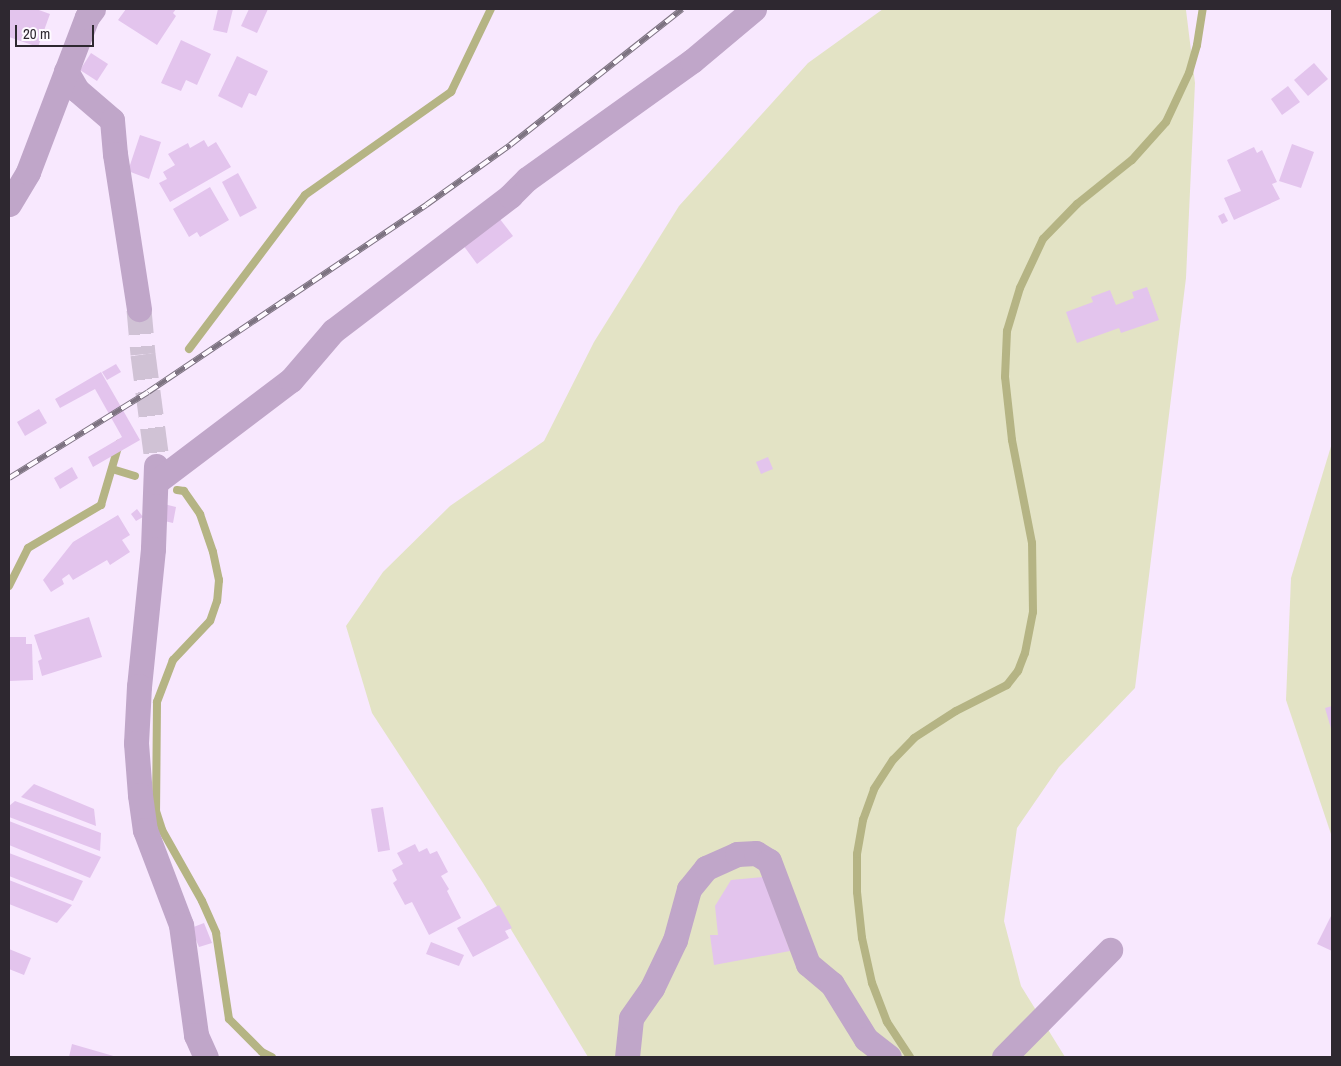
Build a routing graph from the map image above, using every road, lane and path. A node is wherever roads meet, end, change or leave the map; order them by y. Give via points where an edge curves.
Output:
1 (93, 9) edge
2 (754, 9) edge
3 (66, 72) junction
4 (9, 204) edge
5 (139, 309) tunnel mouth
6 (1110, 950) dead end
7 (206, 1057) edge
8 (627, 1057) edge
9 (889, 1057) edge
10 (1004, 1057) edge

1 - 3 street
2 - 7 street via 692,60 527,179 510,196 333,331 291,380 156,471 153,549 136,743 140,795 145,830 181,925 196,1035
3 - 4 street via 28,172
3 - 5 street via 77,90 112,120
6 - 10 street
8 - 9 street via 631,1018 652,988 676,940 689,889 706,868 737,854 756,853 769,861 808,964 832,984 866,1039

